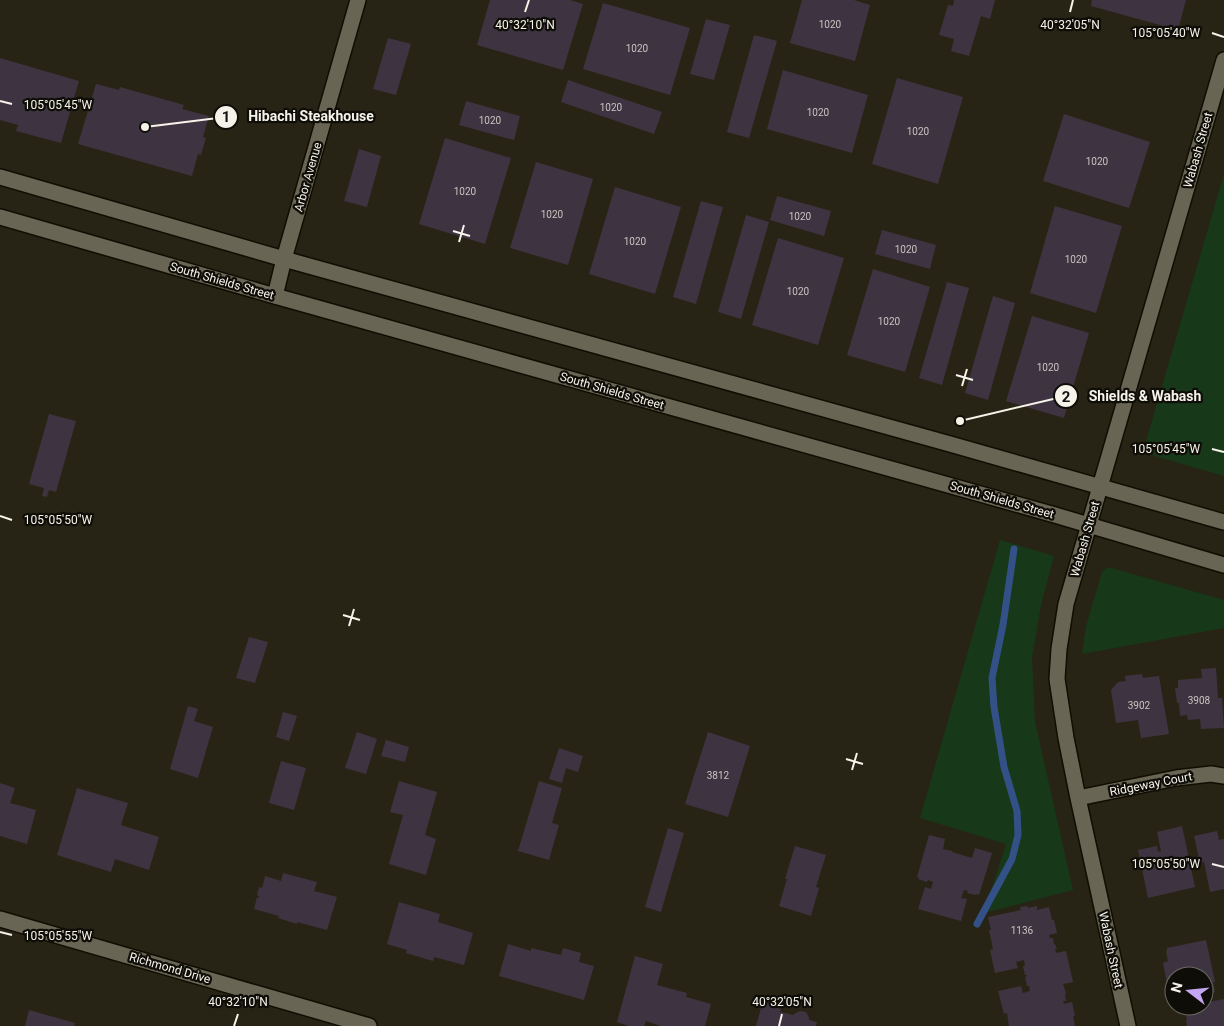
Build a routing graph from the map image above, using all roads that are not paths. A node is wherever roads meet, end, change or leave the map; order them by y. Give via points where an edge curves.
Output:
1 (358, 0) edge
2 (1224, 60) edge
3 (0, 177) edge
4 (0, 217) edge
5 (284, 259) junction
6 (275, 296) junction
7 (1100, 486) junction
8 (1224, 522) edge
9 (1089, 525) junction
10 (1224, 565) edge
11 (1224, 776) edge
12 (1078, 798) junction
13 (0, 919) edge
14 (369, 1026) edge
15 (1128, 1026) edge

1 - 5 main road, Arbor Avenue
2 - 7 main road, Wabash Street
3 - 5 main road
4 - 6 main road, South Shields Street
5 - 6 main road, Arbor Avenue
5 - 7 main road
6 - 9 main road, South Shields Street
7 - 8 main road
7 - 9 main road, Wabash Street
9 - 10 main road, South Shields Street
9 - 12 main road, Wabash Street via 1066,604 1058,649 1057,679
11 - 12 main road, Ridgeway Court via 1211,774 1176,778
12 - 15 main road, Wabash Street
13 - 14 main road, Richmond Drive

